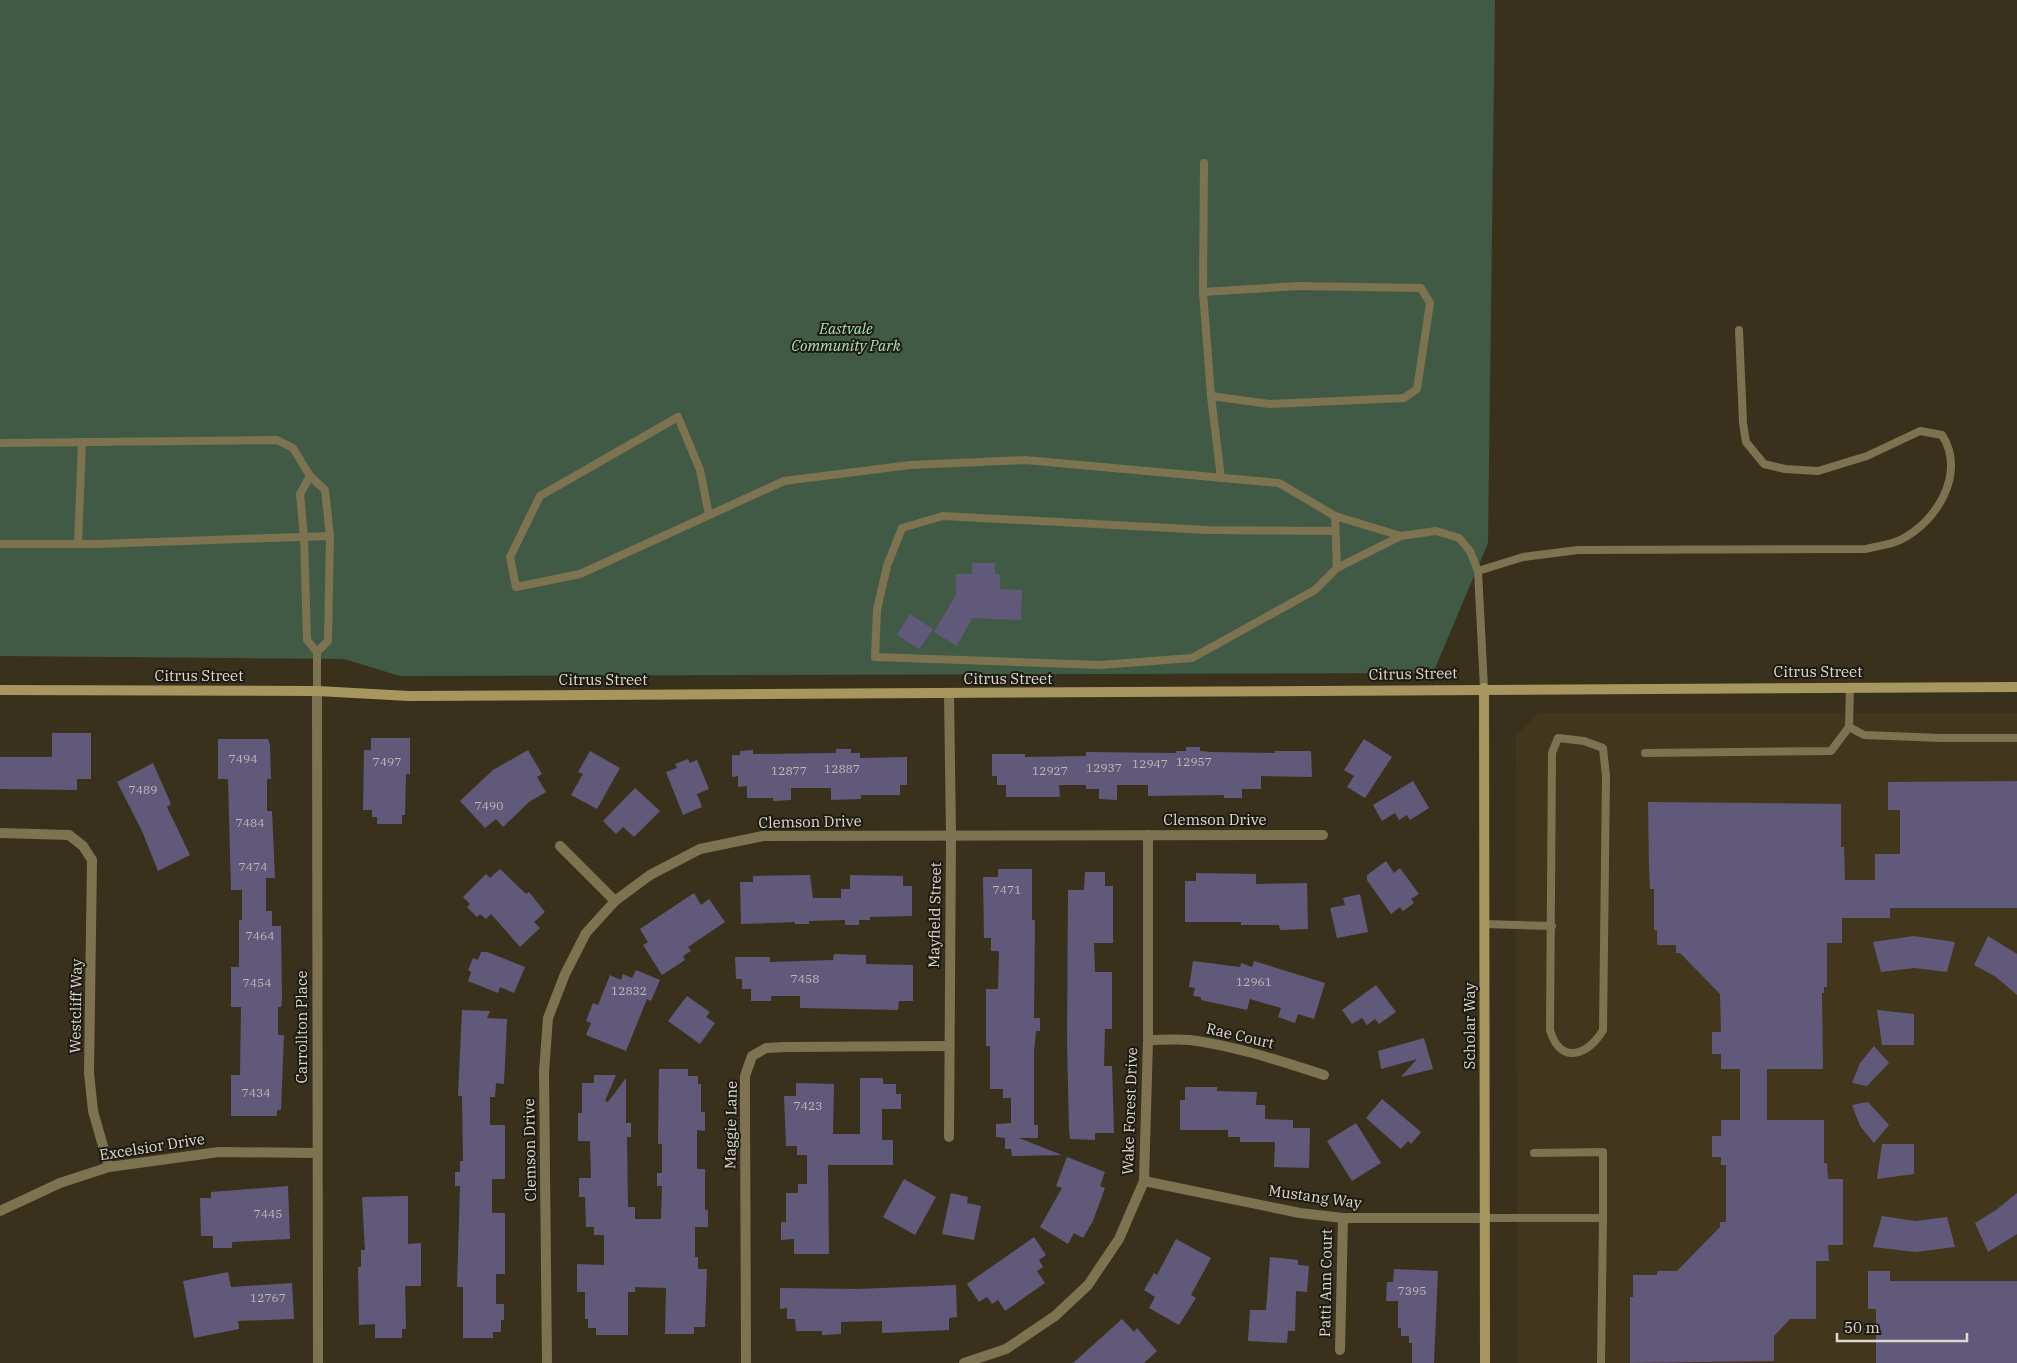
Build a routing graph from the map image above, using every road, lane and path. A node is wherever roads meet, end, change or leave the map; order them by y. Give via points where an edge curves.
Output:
1 (1204, 163) dead end
2 (1203, 292) junction
3 (1739, 330) dead end
4 (1211, 396) junction
5 (82, 442) junction
6 (0, 444) edge
7 (310, 476) junction
8 (1221, 478) junction
9 (709, 515) junction
10 (1335, 516) junction
11 (1335, 531) junction
12 (330, 536) junction
13 (1401, 536) junction
14 (304, 537) junction
15 (0, 544) edge
16 (78, 544) junction
17 (1337, 568) junction
18 (1478, 571) junction
19 (318, 652) junction
20 (1850, 687) junction
21 (2017, 687) edge
22 (1484, 688) junction
23 (0, 690) edge
24 (318, 691) junction
25 (949, 694) junction
26 (1849, 727) junction
27 (2017, 738) edge
28 (1646, 754) dead end
29 (0, 833) edge
30 (1323, 835) dead end
31 (951, 836) junction
32 (1148, 836) junction
33 (560, 846) dead end
34 (615, 901) junction
35 (1484, 924) junction
36 (1552, 926) junction
37 (1148, 1040) junction
38 (948, 1046) junction
39 (1324, 1075) dead end
40 (949, 1137) dead end
41 (317, 1153) junction
42 (1534, 1153) dead end
43 (109, 1167) junction
44 (1144, 1181) junction
45 (0, 1211) edge
46 (1343, 1218) junction
47 (1485, 1218) junction
48 (1603, 1218) junction
49 (1340, 1350) dead end
50 (318, 1363) edge
51 (547, 1363) edge
52 (746, 1363) edge
53 (964, 1363) edge
54 (1485, 1363) edge
55 (1601, 1363) edge

1 - 2 lane
2 - 4 lane
2 - 4 lane via 1298,286 1421,288 1430,303 1417,389 1404,398 1269,404
3 - 18 lane via 1746,442 1764,464 1818,471 1867,456 1920,432 1942,435 1950,452 1951,471 1938,507 1928,520 1900,540 1866,549 1578,550 1523,557
4 - 8 lane
5 - 6 lane
5 - 7 lane via 277,440 293,448
5 - 16 lane
7 - 12 lane via 325,490
7 - 14 lane via 300,494
8 - 9 lane via 1025,460 910,465 784,481
8 - 10 lane via 1278,483
9 - 9 lane via 580,574 516,587 510,557 540,496 678,417 700,470
10 - 11 lane
10 - 13 lane
11 - 17 lane
11 - 17 lane via 1208,530 943,516 902,528 887,566 877,610 875,657 1100,665 1192,658 1315,590
12 - 14 lane
12 - 19 lane via 328,641
13 - 17 lane
13 - 18 lane via 1436,531 1451,534 1470,551
14 - 16 lane
14 - 19 lane via 307,640
15 - 16 lane
18 - 22 lane
19 - 24 lane
20 - 21 street, Citrus Street
20 - 22 street, Citrus Street
20 - 26 lane
22 - 25 street, Citrus Street
22 - 35 street, Scholar Way
23 - 24 street, Citrus Street
24 - 25 street, Citrus Street via 409,696
24 - 41 street, Carrollton Place
25 - 31 street, Mayfield Street
26 - 27 lane via 1864,735
26 - 28 lane via 1831,751
29 - 43 street, Westcliff Way via 69,836 83,846 92,860 89,1073 94,1111
30 - 32 street, Clemson Drive
31 - 32 street, Clemson Drive
31 - 34 street, Clemson Drive via 763,836 700,849 650,875
31 - 38 street, Mayfield Street
32 - 37 street, Wake Forest Drive
33 - 34 street
34 - 51 street, Clemson Drive via 586,933 548,1018 544,1072
35 - 36 lane
35 - 47 street, Scholar Way
36 - 36 lane via 1550,1030 1554,1042 1567,1052 1583,1052 1595,1043 1603,1030 1606,776 1603,748 1584,741 1558,738 1552,753
37 - 39 street, Rae Court via 1188,1040 1231,1048
37 - 44 street, Wake Forest Drive
38 - 40 street, Mayfield Street
38 - 52 street, Maggie Lane via 779,1047 766,1048 752,1056 746,1076 745,1098
41 - 43 street, Excelsior Drive via 219,1152
41 - 50 street, Carrollton Place
42 - 48 lane via 1603,1152
43 - 45 street, Excelsior Drive via 60,1183
44 - 46 street, Mustang Way via 1300,1213
44 - 53 street, Wake Forest Drive via 1119,1239 1088,1286 1055,1316 1006,1349
46 - 47 street, Mustang Way
46 - 49 street, Patti Ann Court
47 - 48 lane
47 - 54 street, Scholar Way
48 - 55 lane

